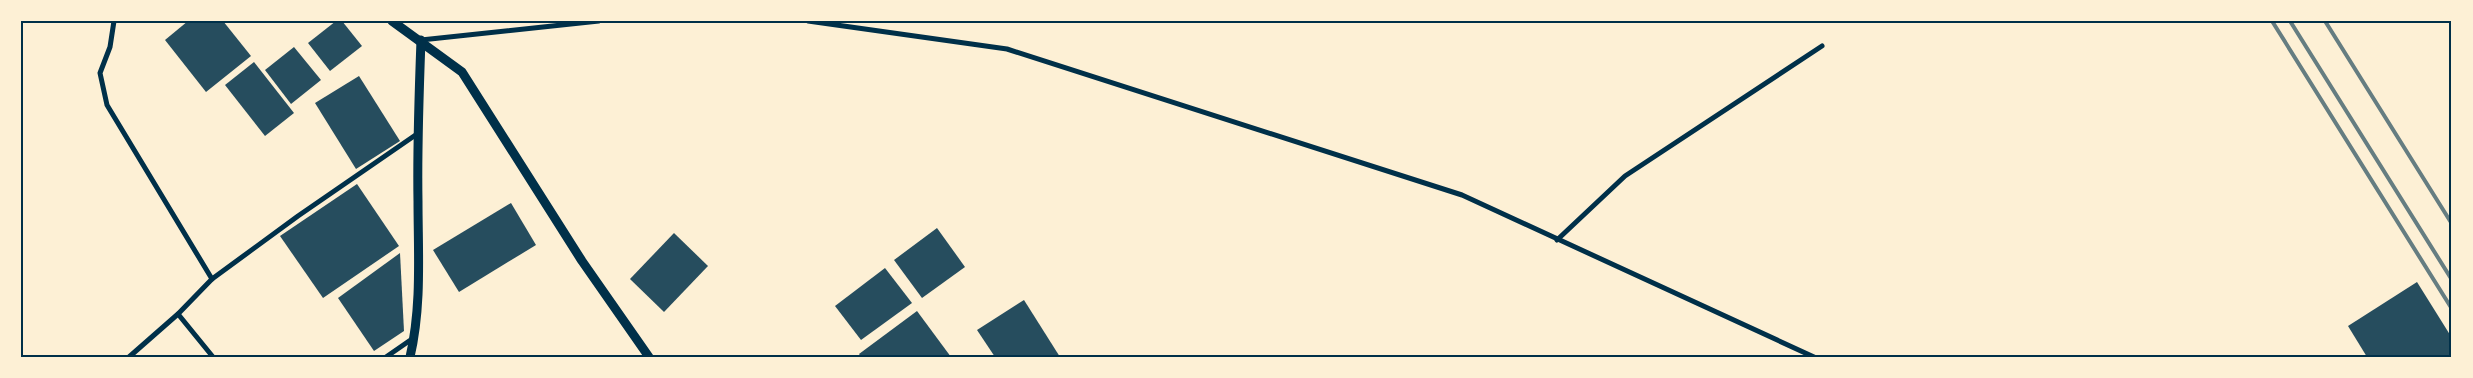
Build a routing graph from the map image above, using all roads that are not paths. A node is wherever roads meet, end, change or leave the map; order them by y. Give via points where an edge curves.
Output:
1 (114, 21) edge
2 (392, 21) edge
3 (599, 21) edge
4 (808, 21) edge
5 (421, 40) junction
6 (1822, 46) dead end
7 (417, 134) junction
8 (1556, 240) junction
9 (212, 279) junction
10 (178, 314) junction
11 (415, 337) junction
12 (129, 357) edge
13 (213, 357) edge
14 (386, 357) edge
15 (410, 357) edge
16 (648, 357) edge
17 (1814, 357) edge

1 - 9 street via 110,47 100,73 107,105
2 - 5 street
3 - 5 street
4 - 8 street via 1007,49 1462,195
5 - 7 street
5 - 16 street via 462,72 582,261
6 - 8 street via 1625,176
7 - 9 street
7 - 11 street
8 - 17 street
9 - 10 street
10 - 12 street
10 - 13 street
11 - 14 street
11 - 15 street

